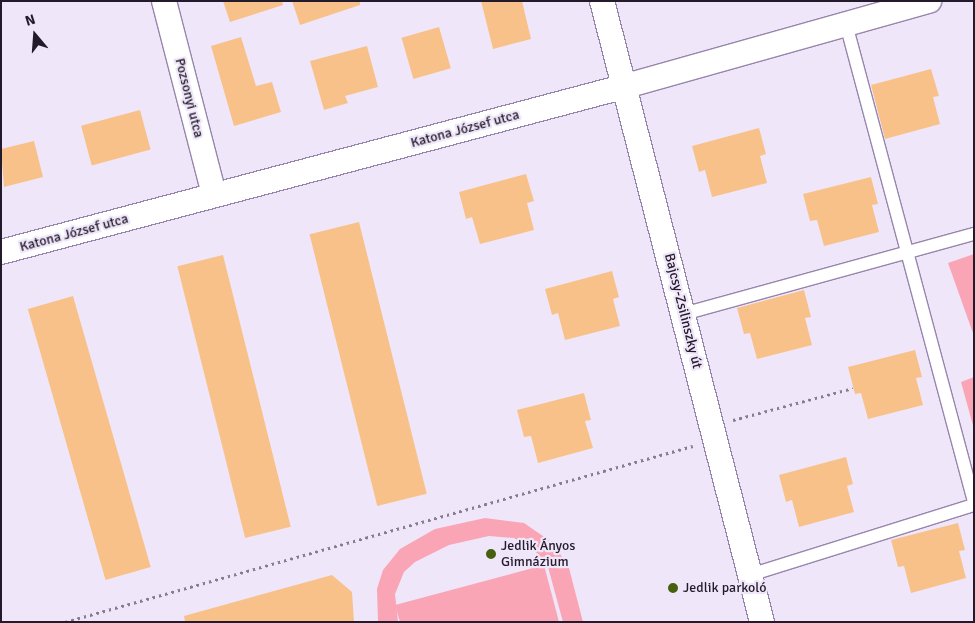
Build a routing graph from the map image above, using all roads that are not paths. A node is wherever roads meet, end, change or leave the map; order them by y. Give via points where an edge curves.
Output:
1 (164, 1) edge
2 (602, 1) edge
3 (928, 1) edge
4 (846, 24) junction
5 (626, 86) junction
6 (214, 195) junction
7 (974, 234) edge
8 (1, 252) edge
9 (907, 252) junction
10 (684, 314) junction
11 (974, 503) edge
12 (750, 575) junction
13 (762, 622) edge

1 - 6 street, Pozsonyi utca
2 - 5 street, Bajcsy-Zsilinszky út
3 - 4 street, Katona József utca
4 - 5 street, Katona József utca
4 - 9 lane
5 - 6 street, Katona József utca
5 - 10 street, Bajcsy-Zsilinszky út
6 - 8 street, Katona József utca
7 - 9 lane
9 - 10 lane
9 - 11 lane
10 - 12 street, Bajcsy-Zsilinszky út
11 - 12 lane
12 - 13 street, Bajcsy-Zsilinszky út

